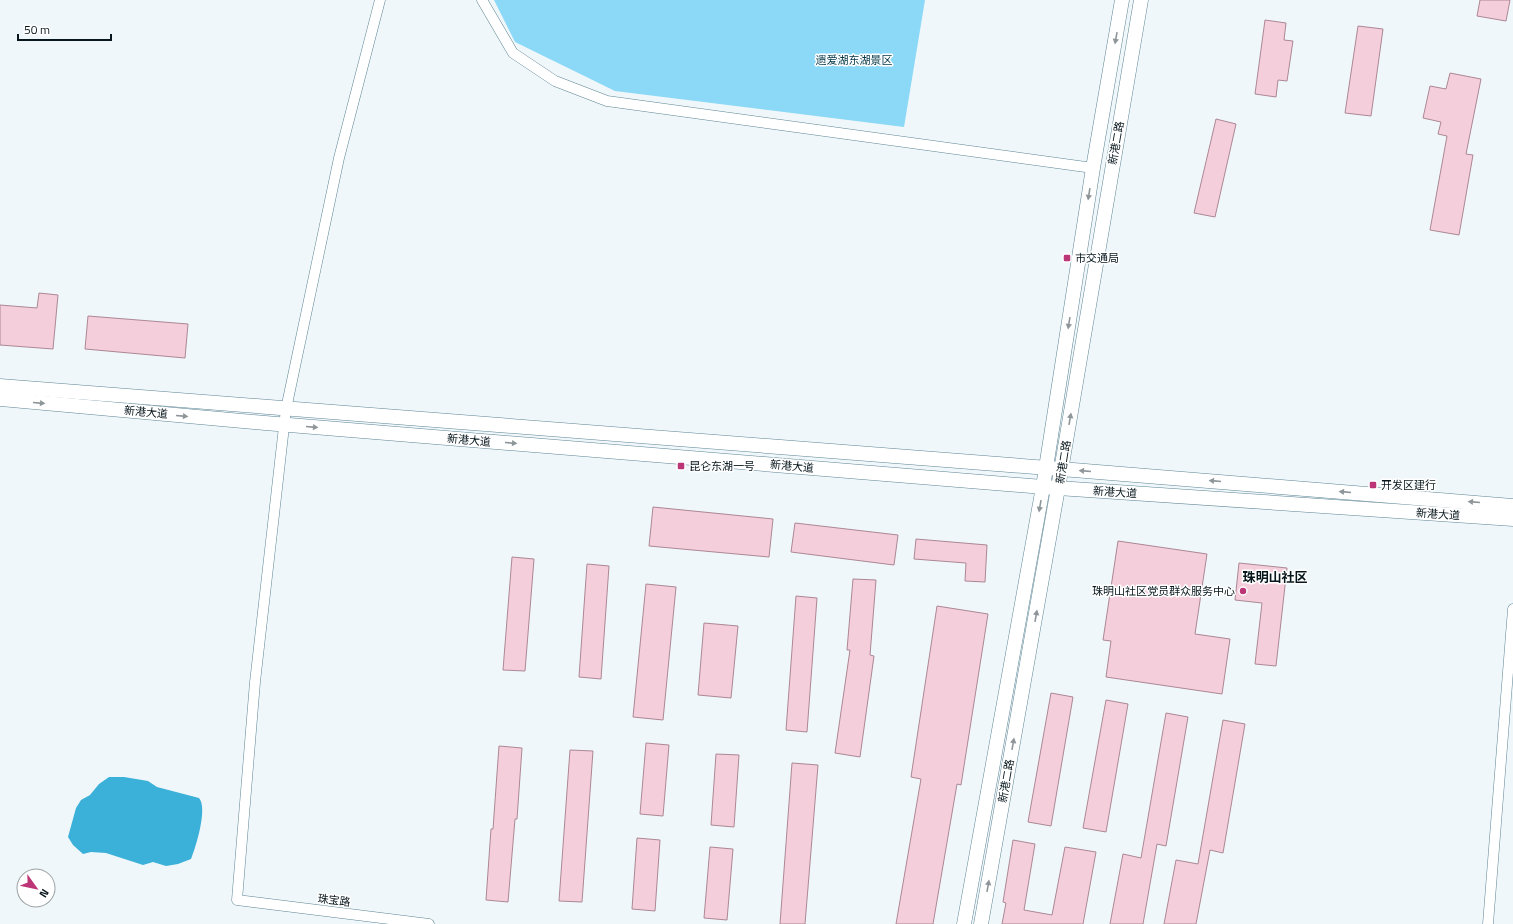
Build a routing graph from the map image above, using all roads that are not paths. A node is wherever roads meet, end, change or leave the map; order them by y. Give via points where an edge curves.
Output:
1 (380, 0) edge
2 (482, 0) edge
3 (1122, 0) edge
4 (1141, 0) edge
5 (1093, 168) junction
6 (0, 386) edge
7 (0, 399) edge
8 (286, 409) junction
9 (284, 425) junction
10 (1046, 468) junction
11 (1061, 469) junction
12 (1043, 487) junction
13 (1058, 488) junction
14 (1513, 506) edge
15 (1513, 519) edge
16 (1513, 609) edge
17 (429, 924) edge
18 (964, 924) edge
19 (981, 924) edge
20 (1488, 924) edge

1 - 8 street via 339,158
2 - 5 street via 513,53 555,81 607,101
3 -> 5 main road, 新港二路
11 -> 4 main road, 新港二路
5 -> 10 main road, 新港二路
6 - 8 main road, 新港大道
7 -> 9 main road, 新港大道
8 - 9 street
8 - 10 main road, 新港大道
9 -> 12 main road, 新港大道
9 - 17 street, 珠宝路 via 254,682 237,900
10 - 11 main road, 新港大道
10 - 12 main road, 新港二路
11 - 13 main road, 新港二路
14 -> 11 main road, 新港大道
12 - 13 main road, 新港大道
12 -> 18 main road, 新港二路
13 - 15 main road, 新港大道
19 -> 13 main road, 新港二路
16 - 20 street

